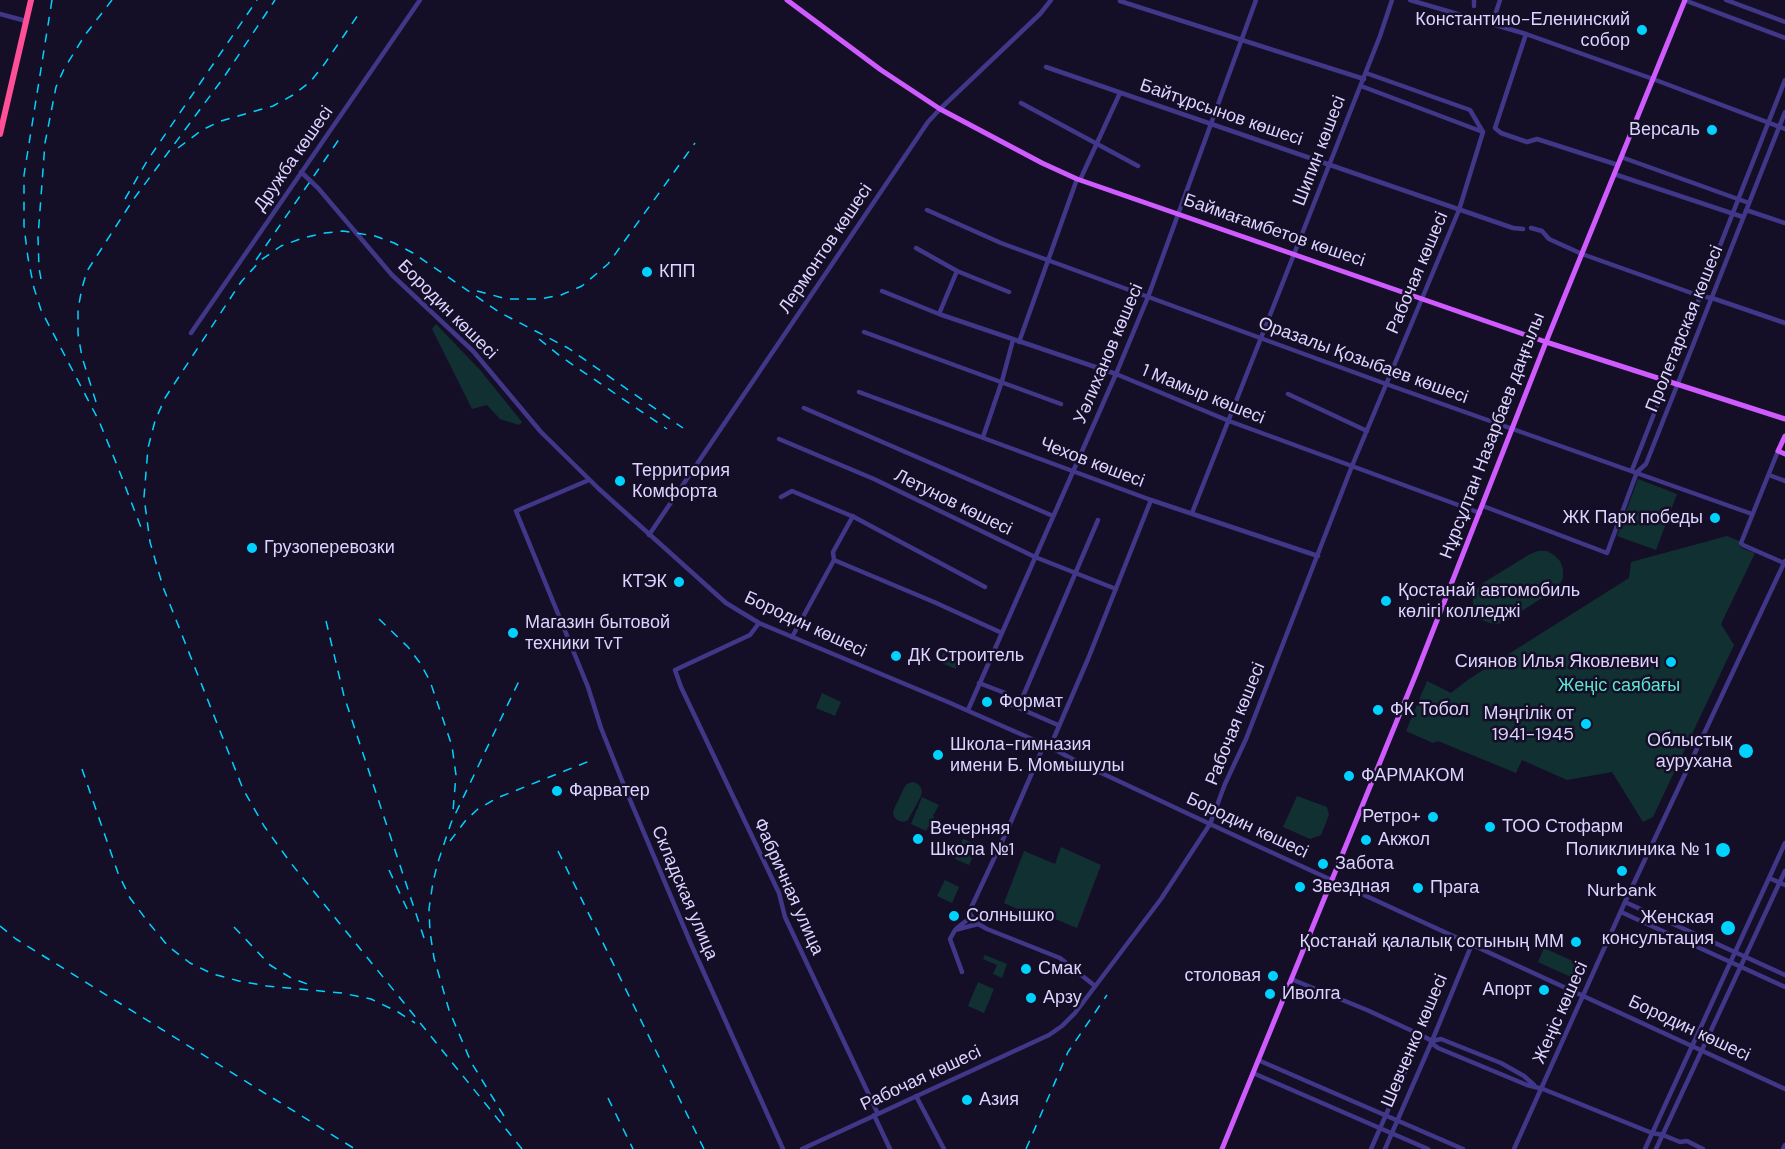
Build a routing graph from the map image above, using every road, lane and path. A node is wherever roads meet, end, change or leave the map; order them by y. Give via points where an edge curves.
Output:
1 (31, 0) edge
2 (420, 0) edge
3 (787, 0) edge
4 (1051, 0) edge
5 (1256, 0) edge
6 (1392, 0) edge
7 (1410, 0) edge
8 (1500, 0) edge
9 (1684, 0) edge
10 (1726, 0) edge
11 (1120, 1) edge
12 (0, 14) edge
13 (26, 21) junction
14 (1785, 22) edge
15 (1492, 24) junction
16 (1526, 34) junction
17 (1785, 38) edge
18 (1242, 40) junction
19 (1046, 68) dead end
20 (1365, 76) junction
21 (1653, 79) junction
22 (1785, 80) edge
23 (1361, 86) junction
24 (1120, 93) junction
25 (1021, 103) dead end
26 (940, 109) junction
27 (1785, 112) edge
28 (1768, 123) junction
29 (1211, 124) junction
30 (1782, 128) edge
31 (1489, 130) junction
32 (0, 134) edge
33 (1096, 144) junction
34 (1621, 157) junction
35 (1330, 165) junction
36 (1618, 165) junction
37 (1138, 166) dead end
38 (301, 172) junction
39 (1614, 174) junction
40 (1079, 179) junction
41 (1738, 199) junction
42 (1749, 203) junction
43 (927, 210) dead end
44 (1459, 210) junction
45 (1746, 210) junction
46 (1733, 213) junction
47 (1178, 214) junction
48 (1743, 217) junction
49 (1785, 223) edge
50 (1531, 228) dead end
51 (1523, 229) dead end
52 (916, 248) dead end
53 (1295, 254) junction
54 (1582, 254) junction
55 (1048, 260) junction
56 (957, 271) junction
57 (882, 291) dead end
58 (1009, 292) dead end
59 (1700, 296) junction
60 (1148, 297) junction
61 (1422, 298) junction
62 (1712, 298) junction
63 (939, 314) junction
64 (1785, 323) edge
65 (864, 332) dead end
66 (192, 333) dead end
67 (1260, 338) junction
68 (1016, 341) junction
69 (1546, 342) junction
70 (1116, 374) junction
71 (1667, 380) junction
72 (1002, 381) junction
73 (1677, 383) junction
74 (1386, 384) junction
75 (859, 392) dead end
76 (1288, 394) dead end
77 (1061, 404) dead end
78 (804, 408) dead end
79 (1785, 419) edge
80 (1229, 421) junction
81 (1512, 428) junction
82 (1367, 431) junction
83 (1785, 436) edge
84 (983, 437) junction
85 (779, 439) dead end
86 (1779, 451) junction
87 (1785, 454) edge
88 (1352, 466) junction
89 (1074, 471) junction
90 (1634, 471) junction
91 (1769, 475) junction
92 (589, 480) junction
93 (1785, 481) edge
94 (781, 497) dead end
95 (1151, 500) junction
96 (1483, 506) junction
97 (1192, 513) junction
98 (1480, 513) junction
99 (1752, 514) junction
100 (853, 516) junction
101 (1053, 516) junction
102 (1098, 520) dead end
103 (649, 535) junction
104 (1318, 556) junction
105 (1035, 557) junction
106 (834, 560) junction
107 (1784, 565) edge
108 (1076, 573) junction
109 (985, 587) dead end
110 (1116, 590) junction
111 (759, 623) junction
112 (1002, 633) junction
113 (792, 637) junction
114 (980, 683) junction
115 (1018, 708) junction
116 (968, 710) junction
117 (1058, 725) junction
118 (1047, 746) junction
119 (1210, 824) junction
120 (1785, 843) edge
121 (1775, 865) junction
122 (1785, 870) edge
123 (1769, 878) junction
124 (1332, 879) junction
125 (1782, 883) edge
126 (1625, 902) junction
127 (1620, 912) junction
128 (971, 916) junction
129 (978, 924) junction
130 (955, 930) junction
131 (1472, 944) junction
132 (1735, 953) junction
133 (1745, 957) junction
134 (1730, 962) junction
135 (1740, 967) junction
136 (962, 972) dead end
137 (1785, 975) edge
138 (1291, 979) junction
139 (1095, 986) junction
140 (1785, 987) edge
141 (1584, 996) junction
142 (1421, 1035) junction
143 (1432, 1041) junction
144 (1692, 1046) junction
145 (1702, 1050) junction
146 (1258, 1060) junction
147 (1253, 1073) junction
148 (1534, 1086) junction
149 (1543, 1089) junction
150 (1785, 1089) edge
151 (916, 1096) junction
152 (877, 1114) junction
153 (1386, 1115) junction
154 (1398, 1120) junction
155 (1380, 1129) junction
156 (1652, 1133) junction
157 (1392, 1134) junction
158 (1663, 1135) junction
159 (1785, 1144) edge
160 (783, 1149) edge
161 (802, 1149) edge
162 (890, 1149) edge
163 (944, 1149) edge
164 (1222, 1149) edge
165 (1371, 1149) edge
166 (1385, 1149) edge
167 (1428, 1149) edge
168 (1462, 1149) edge
169 (1514, 1149) edge
170 (1645, 1149) edge
171 (1656, 1149) edge
172 (1703, 1149) edge
173 (1783, 1149) edge

1 - 13 highway
2 - 38 street, Дружба көшесі
3 - 26 main road, Баймағамбетов көшесі
4 - 26 street, Лермонтов көшесі
5 - 18 street, Уәлиханов көшесі
6 - 20 street, Шипин көшесі
7 - 15 street
8 - 15 street
9 - 17 street
9 - 21 main road, Нұрсұлтан Назарбаев даңғылы
10 - 14 street
11 - 18 street
12 - 13 street
13 - 32 highway
15 - 16 street
16 - 21 street
16 - 31 street, Рабочая көшесі
18 - 20 street
18 - 29 street, Уәлиханов көшесі
19 - 24 street, Байтұрсынов көшесі
20 - 23 street, Шипин көшесі
20 - 31 street via 1470,110
21 - 28 street
21 - 34 main road, Нұрсұлтан Назарбаев даңғылы
22 - 28 street, Пролетарская көшесі
23 - 31 street
23 - 35 street, Шипин көшесі
24 - 29 street, Байтұрсынов көшесі
24 - 33 street
25 - 33 street
26 - 40 main road, Баймағамбетов көшесі
26 - 103 street, Лермонтов көшесі
27 - 30 street, Пролетарская көшесі
28 - 30 street
28 - 41 street, Пролетарская көшесі
29 - 35 street, Байтұрсынов көшесі
29 - 47 street, Уәлиханов көшесі
30 - 42 street, Пролетарская көшесі
31 - 36 street via 1527,142 1537,139
31 - 44 street, Рабочая көшесі
33 - 37 street
33 - 40 street
34 - 36 main road, Нұрсұлтан Назарбаев даңғылы
34 - 41 street
35 - 44 street, Байтұрсынов көшесі
35 - 53 street, Шипин көшесі
36 - 39 main road, Нұрсұлтан Назарбаев даңғылы
38 - 66 street, Дружба көшесі
38 - 92 street, Бородин көшесі via 392,276 473,351 541,432
39 - 46 street
39 - 54 main road, Нұрсұлтан Назарбаев даңғылы
40 - 47 main road, Баймағамбетов көшесі
40 - 55 street
41 - 42 street
41 - 46 street, Пролетарская көшесі
42 - 45 street, Пролетарская көшесі
43 - 55 street, Оразалы Қозыбаев көшесі
44 - 51 street, Байтұрсынов көшесі
44 - 61 street, Рабочая көшесі
45 - 48 street, Пролетарская көшесі
45 - 49 street
46 - 48 street
46 - 59 street, Пролетарская көшесі
47 - 53 main road, Баймағамбетов көшесі
47 - 60 street, Уәлиханов көшесі
48 - 62 street, Пролетарская көшесі
50 - 54 street
52 - 56 street
53 - 61 main road, Баймағамбетов көшесі
53 - 67 street, Шипин көшесі
54 - 59 street
54 - 69 main road, Нұрсұлтан Назарбаев даңғылы
55 - 60 street, Оразалы Қозыбаев көшесі
55 - 68 street
56 - 58 street
56 - 63 street
57 - 63 street, 1 Мамыр көшесі
59 - 62 street
59 - 71 street, Пролетарская көшесі
60 - 67 street, Оразалы Қозыбаев көшесі
60 - 70 street, Уәлиханов көшесі
61 - 69 main road, Баймағамбетов көшесі
61 - 74 street, Рабочая көшесі
62 - 64 street
62 - 73 street, Пролетарская көшесі
63 - 68 street, 1 Мамыр көшесі
65 - 72 street
67 - 74 street, Оразалы Қозыбаев көшесі
67 - 80 street, Шипин көшесі
68 - 70 street, 1 Мамыр көшесі
68 - 72 street
69 - 71 main road, Баймағамбетов көшесі
69 - 81 main road, Нұрсұлтан Назарбаев даңғылы
70 - 80 street, 1 Мамыр көшесі
70 - 89 street, Уәлиханов көшесі
71 - 73 main road, Баймағамбетов көшесі
71 - 90 street, Пролетарская көшесі
72 - 77 street
72 - 84 street
73 - 79 main road, Баймағамбетов көшесі
73 - 90 street, Пролетарская көшесі via 1646,464
74 - 81 street, Оразалы Қозыбаев көшесі
74 - 82 street, Рабочая көшесі
75 - 84 street, Чехов көшесі
76 - 82 street
78 - 101 street
80 - 88 street, 1 Мамыр көшесі
80 - 97 street, Шипин көшесі
81 - 90 street, Оразалы Қозыбаев көшесі
81 - 96 main road, Нұрсұлтан Назарбаев даңғылы
82 - 88 street, Рабочая көшесі
83 - 86 main road
84 - 89 street, Чехов көшесі
85 - 105 street, Летунов көшесі via 874,479
86 - 87 main road
86 - 91 street
88 - 98 street, 1 Мамыр көшесі
88 - 104 street, Рабочая көшесі
89 - 95 street, Чехов көшесі
89 - 101 street, Уәлиханов көшесі
90 - 96 street, Пролетарская көшесі via 1607,553
90 - 99 street, Оразалы Қозыбаев көшесі
91 - 93 street
91 - 99 street
92 - 103 street, Бородин көшесі
92 - 160 street, Складская улица via 516,511 624,788
94 - 100 street via 792,491
95 - 97 street, Чехов көшесі
95 - 110 street
96 - 98 main road, Нұрсұлтан Назарбаев даңғылы
97 - 104 street, Чехов көшесі
98 - 124 main road, Нұрсұлтан Назарбаев даңғылы
99 - 107 street via 1743,546
100 - 106 street via 833,552
100 - 109 street
101 - 105 street, Уәлиханов көшесі
102 - 108 street
103 - 111 street, Бородин көшесі via 726,603
104 - 119 street, Рабочая көшесі
105 - 108 street, Летунов көшесі
105 - 112 street, Уәлиханов көшесі
106 - 112 street
106 - 113 street
107 - 126 street, Жеңіс көшесі
108 - 110 street, Летунов көшесі
108 - 115 street
110 - 117 street
111 - 113 street, Бородин көшесі
111 - 152 street, Фабричная улица via 750,635 675,670
112 - 114 street, Уәлиханов көшесі
113 - 116 street, Бородин көшесі
114 - 115 street via 1005,693 1003,701
114 - 116 street, Уәлиханов көшесі
115 - 117 street
116 - 118 street, Бородин көшесі
117 - 118 street
118 - 119 street, Бородин көшесі
118 - 128 street via 970,910
119 - 124 street, Бородин көшесі
119 - 139 street, Рабочая көшесі
120 - 121 street
121 - 122 street
121 - 123 street
122 - 125 street
123 - 125 street
123 - 132 street
124 - 131 street, Бородин көшесі
124 - 138 main road, Нұрсұлтан Назарбаев даңғылы
125 - 133 street
126 - 127 street, Жеңіс көшесі
126 - 132 street
127 - 134 street
127 - 141 street, Жеңіс көшесі
128 - 129 street
128 - 130 street
129 - 130 street
129 - 139 street via 1060,958
130 - 136 street via 950,939
131 - 141 street, Бородин көшесі
131 - 143 street, Шевченко көшесі
132 - 133 street
132 - 134 street
133 - 135 street
133 - 137 street
134 - 135 street
134 - 144 street
135 - 140 street
135 - 145 street
138 - 142 street
138 - 146 main road, Нұрсұлтан Назарбаев даңғылы
139 - 151 street, Рабочая көшесі via 1075,1013 1049,1035
141 - 144 street, Бородин көшесі
141 - 149 street, Жеңіс көшесі
142 - 143 street
142 - 153 street, Шевченко көшесі
143 - 148 street via 1438,1048
143 - 148 street via 1441,1039 1501,1063
143 - 154 street, Шевченко көшесі
144 - 145 street, Бородин көшесі
144 - 156 street
145 - 150 street, Бородин көшесі
145 - 158 street
146 - 147 main road, Нұрсұлтан Назарбаев даңғылы
146 - 153 street
147 - 155 street
147 - 164 main road, Нұрсұлтан Назарбаев даңғылы
148 - 149 street
149 - 156 street
149 - 169 street, Жеңіс көшесі
151 - 152 street, Рабочая көшесі
151 - 163 street
152 - 161 street, Рабочая көшесі
152 - 162 street, Фабричная улица
153 - 154 street
153 - 155 street, Шевченко көшесі
154 - 157 street, Шевченко көшесі
154 - 168 street
155 - 157 street
155 - 165 street, Шевченко көшесі
156 - 158 street
156 - 170 street
157 - 166 street, Шевченко көшесі
157 - 167 street
158 - 171 street
158 - 172 street
159 - 173 street

